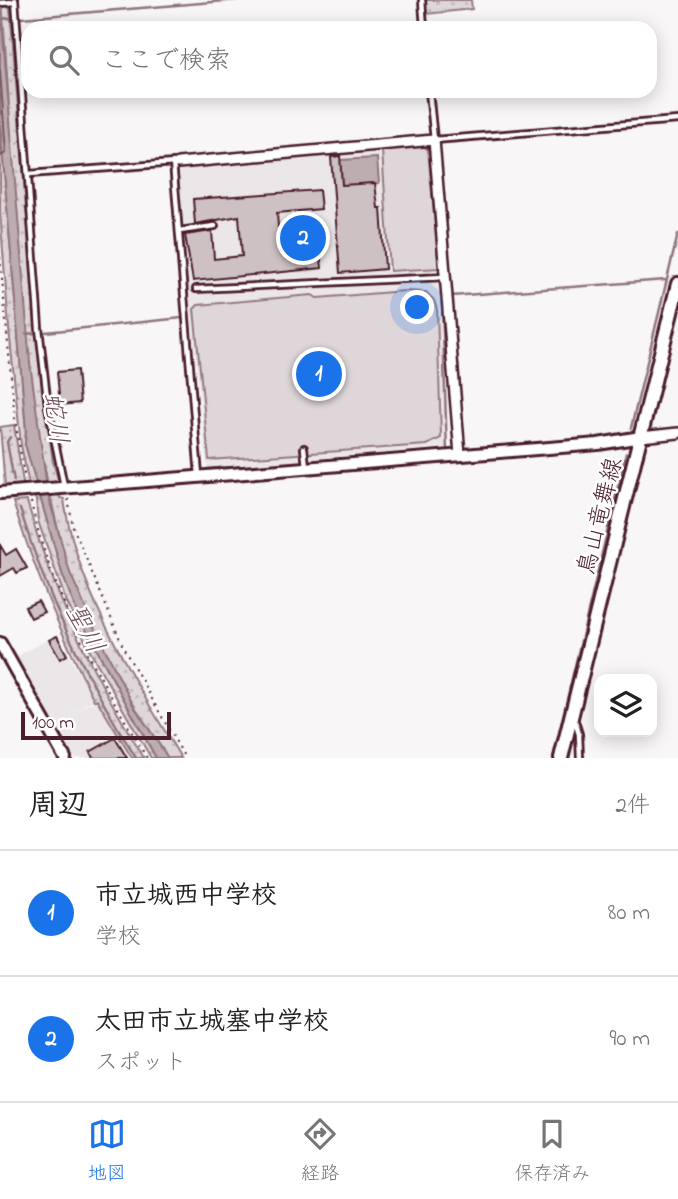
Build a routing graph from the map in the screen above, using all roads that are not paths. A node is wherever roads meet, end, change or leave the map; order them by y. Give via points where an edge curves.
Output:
1 (422, 0) edge
2 (14, 2) edge
3 (0, 3) edge
4 (424, 21) edge
5 (21, 82) edge
6 (22, 98) edge
7 (430, 98) edge
8 (678, 120) edge
9 (434, 140) junction
10 (175, 163) junction
11 (29, 174) junction
12 (215, 226) dead end
13 (178, 231) junction
14 (445, 277) junction
15 (678, 284) edge
16 (196, 289) dead end
17 (678, 433) edge
18 (641, 437) junction
19 (304, 448) dead end
20 (460, 455) junction
21 (306, 463) junction
22 (199, 477) junction
23 (63, 489) junction
24 (0, 493) edge
25 (0, 643) edge
26 (572, 714) junction
27 (65, 758) edge
28 (561, 758) edge
29 (580, 758) edge

1 - 4 lane
2 - 3 lane
2 - 5 lane
6 - 11 lane
7 - 9 lane
8 - 9 lane
9 - 10 street
9 - 14 street
10 - 11 lane
10 - 13 lane
11 - 23 lane via 48,407
12 - 13 lane
13 - 22 lane
14 - 16 lane
14 - 20 street
15 - 18 main road, 鳥山竜舞線
17 - 18 street
18 - 20 street
18 - 26 main road, 鳥山竜舞線
19 - 21 lane
20 - 21 street
21 - 22 street
22 - 23 street
23 - 24 street
25 - 27 street
26 - 28 main road, 鳥山竜舞線
26 - 29 lane

